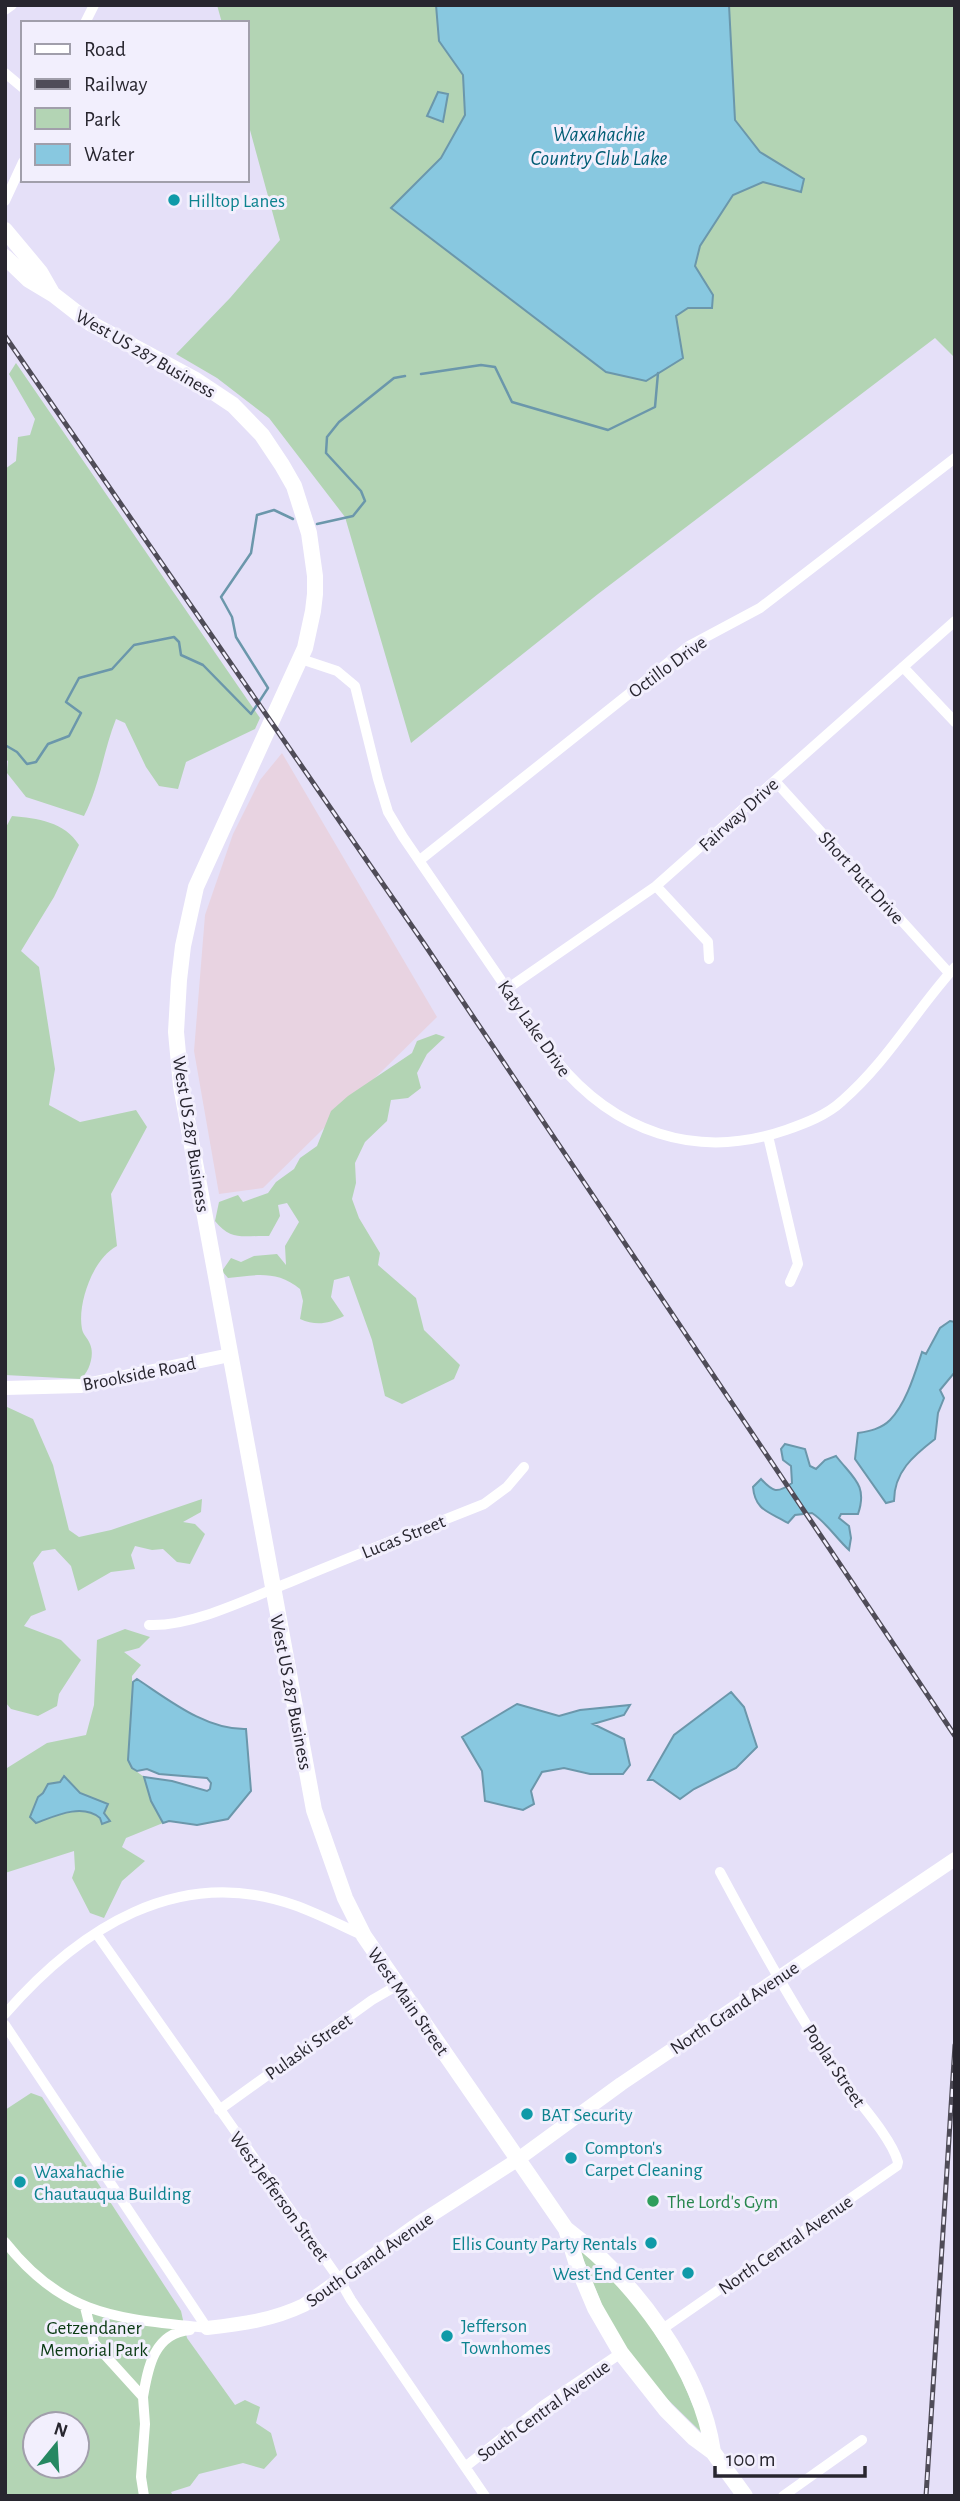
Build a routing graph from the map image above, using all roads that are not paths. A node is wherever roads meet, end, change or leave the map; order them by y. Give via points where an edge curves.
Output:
1 (12, 5) edge
2 (94, 5) edge
3 (5, 10) edge
4 (86, 21) edge
5 (5, 72) edge
6 (21, 86) edge
7 (21, 166) edge
8 (5, 201) edge
9 (5, 230) edge
10 (5, 257) edge
11 (54, 295) junction
12 (955, 458) edge
13 (955, 621) edge
14 (301, 659) junction
15 (903, 667) junction
16 (955, 722) edge
17 (775, 781) junction
18 (420, 860) junction
19 (656, 886) junction
20 (709, 959) dead end
21 (952, 970) edge
22 (507, 989) junction
23 (768, 1136) junction
24 (790, 1282) dead end
25 (230, 1355) junction
26 (5, 1388) edge
27 (524, 1467) dead end
28 (272, 1589) junction
29 (149, 1625) dead end
30 (955, 1859) edge
31 (720, 1872) dead end
32 (96, 1933) junction
33 (364, 1936) junction
34 (776, 1978) junction
35 (398, 1985) junction
36 (5, 2014) edge
37 (5, 2025) edge
38 (219, 2110) junction
39 (894, 2153) joint
40 (517, 2160) junction
41 (566, 2229) junction
42 (5, 2242) edge
43 (340, 2279) junction
44 (85, 2307) junction
45 (207, 2328) junction
46 (662, 2330) junction
47 (621, 2353) junction
48 (143, 2397) junction
49 (862, 2440) dead end
50 (713, 2452) junction
51 (465, 2467) junction
52 (144, 2496) edge
53 (485, 2496) edge
54 (745, 2496) edge
55 (783, 2496) edge

1 - 3 street
2 - 4 street
5 - 6 street
7 - 8 street
9 - 11 main road, West US 287 Business
10 - 11 main road, West US 287 Business
11 - 14 main road, West US 287 Business via 90,323 215,392 248,420 272,449 303,509 313,558 313,611
12 - 18 street, Octillo Drive via 760,608 689,646
13 - 15 street, Fairway Drive
14 - 18 street, Katy Lake Drive via 337,671 355,686 388,812
14 - 25 main road, West US 287 Business via 196,887 178,980 181,1086
15 - 16 street
15 - 17 street, Fairway Drive
17 - 19 street, Fairway Drive
17 - 21 street, Short Putt Drive
18 - 22 street, Katy Lake Drive
19 - 20 street via 708,942
19 - 22 street, Fairway Drive
21 - 23 street, Katy Lake Drive via 884,1060 839,1104 809,1122
22 - 23 street, Katy Lake Drive via 574,1083 599,1104 659,1135 687,1141 750,1141
23 - 24 street via 798,1264
25 - 26 main road, Brookside Road via 81,1386
25 - 28 main road, West US 287 Business
27 - 28 street, Lucas Street via 484,1504
28 - 29 street, Lucas Street via 184,1622
28 - 33 main road, West US 287 Business via 314,1810 345,1898
30 - 34 main road, North Grand Avenue
31 - 34 street, Poplar Street
32 - 33 street, West Main Street via 154,1903 211,1892 293,1905
32 - 36 street, West Main Street via 35,1982
32 - 38 street, West Jefferson Street
33 - 35 main road, West Main Street
34 - 39 street, Poplar Street
34 - 40 main road, North Grand Avenue
35 - 38 street, Pulaski Street
35 - 40 main road, West Main Street
37 - 45 street
38 - 43 street, West Jefferson Street
39 - 46 street, North Central Avenue via 897,2166
40 - 41 main road, West Main Street
40 - 43 main road, South Grand Avenue
41 - 46 main road, West Main Street via 623,2281
41 - 47 main road, West Main Street via 596,2308
42 - 44 street via 44,2282
43 - 45 main road, South Grand Avenue via 287,2313 238,2326
43 - 51 street, West Jefferson Street
44 - 45 street via 120,2318
44 - 48 street via 94,2343
45 - 48 street via 181,2330 163,2341 153,2355
46 - 50 main road, West Main Street via 702,2406
47 - 50 main road, West Main Street via 666,2410
47 - 51 street, South Central Avenue
48 - 52 street
49 - 55 street
50 - 54 main road, West Main Street
51 - 53 street, West Jefferson Street

